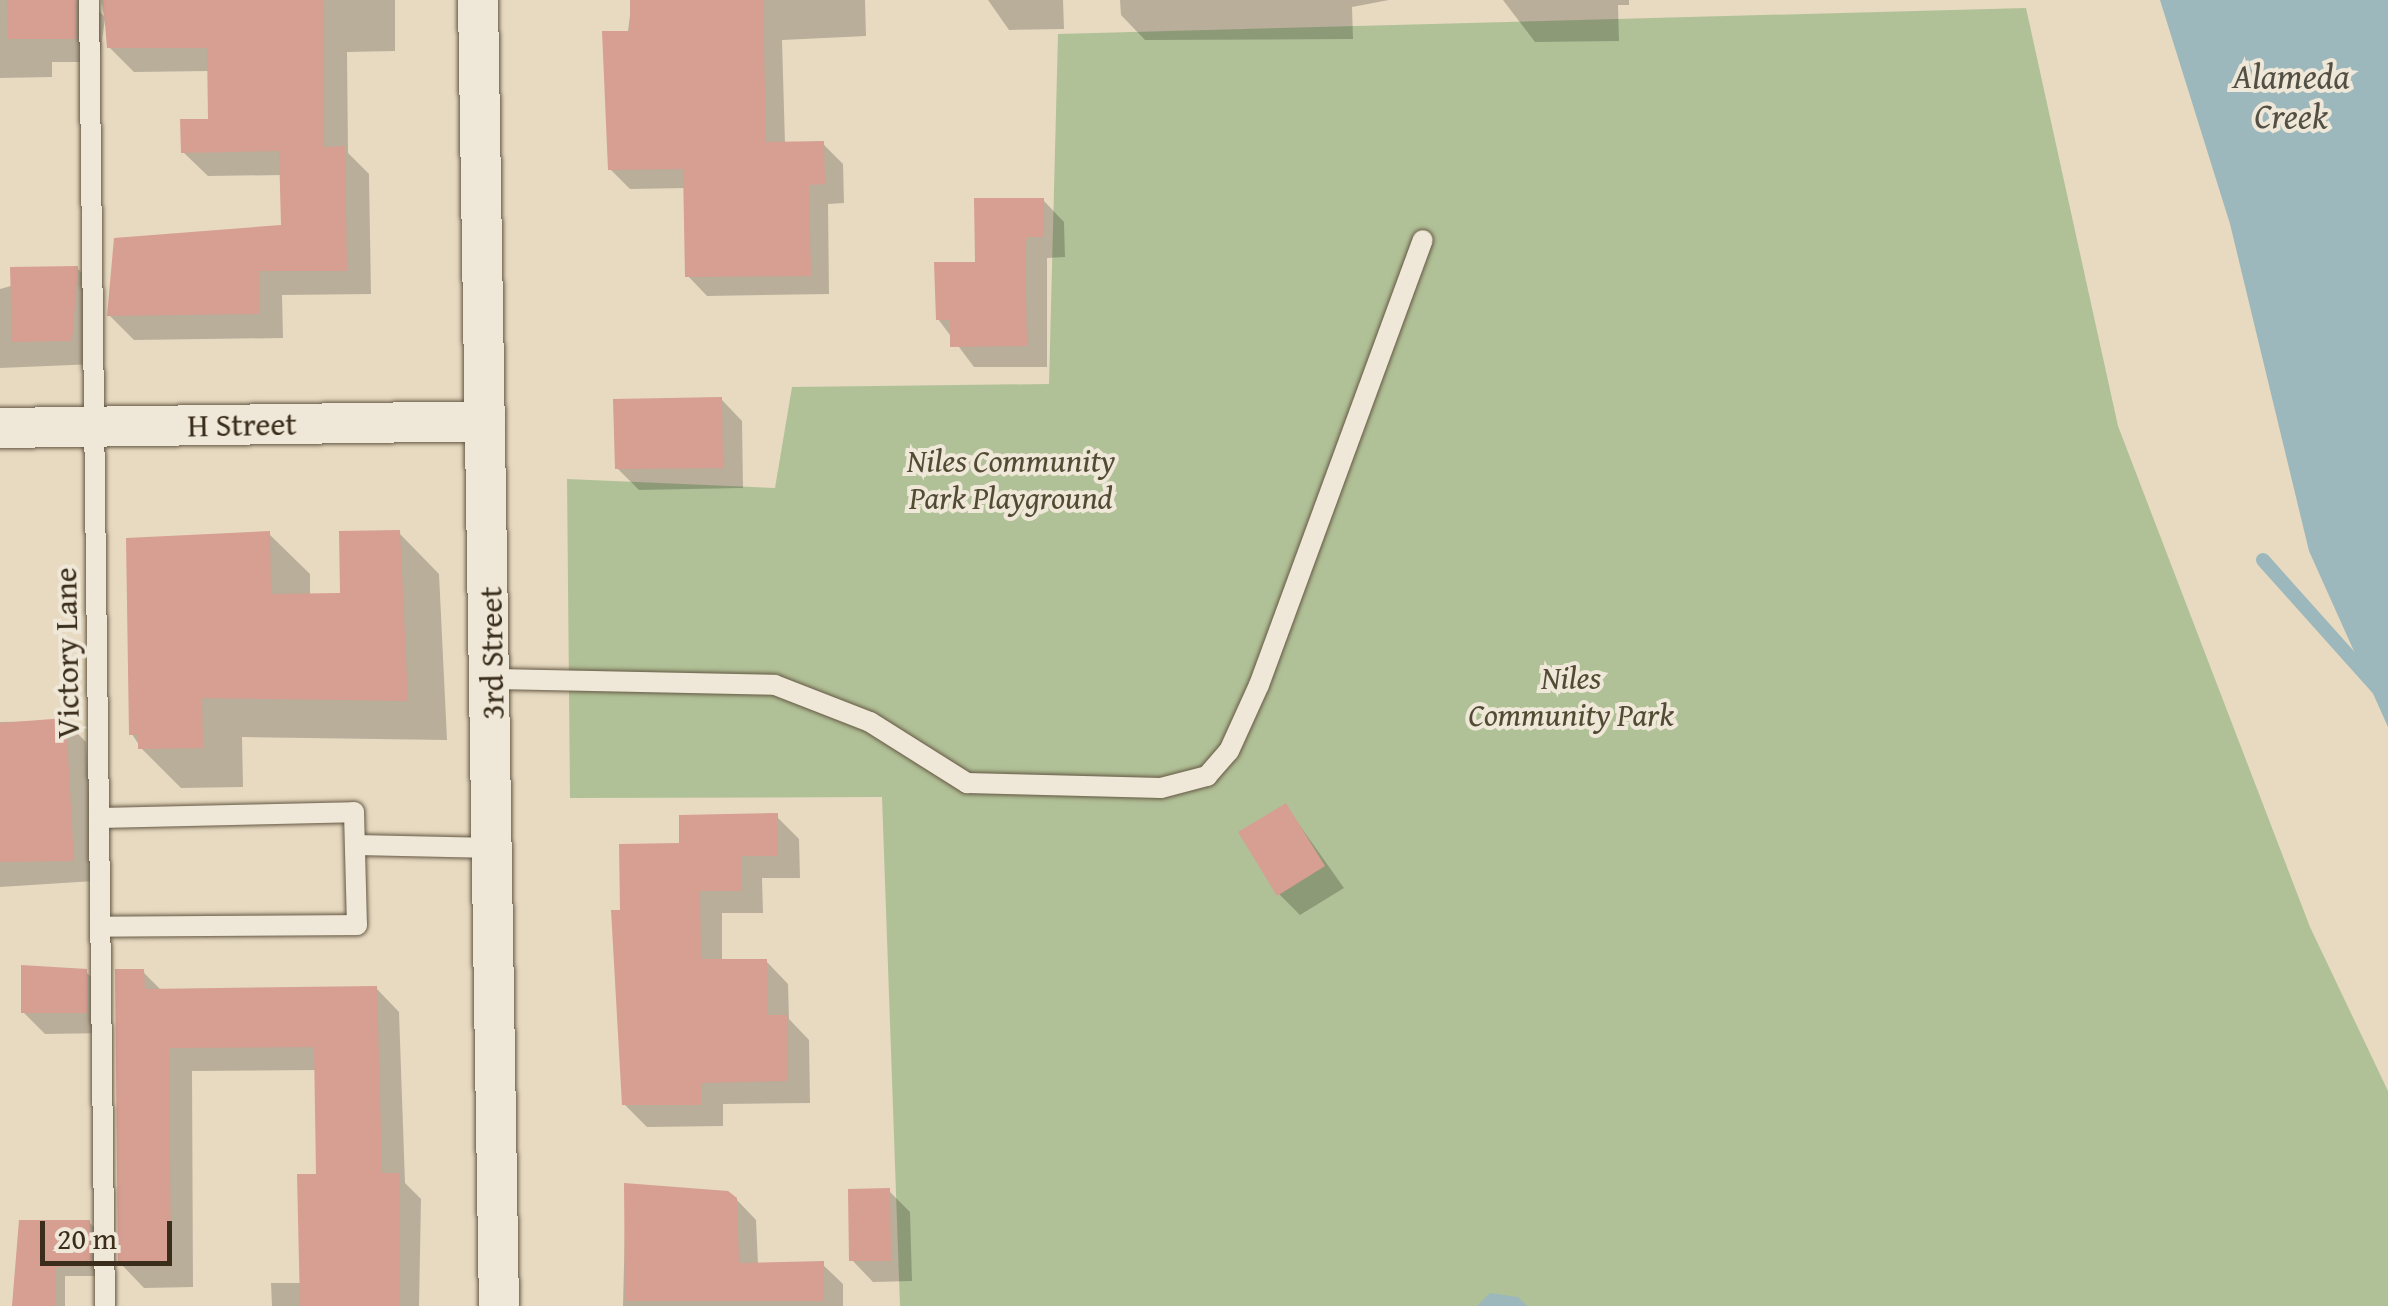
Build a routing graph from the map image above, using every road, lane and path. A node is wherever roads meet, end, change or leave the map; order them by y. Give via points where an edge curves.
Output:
1 (88, 0) edge
2 (478, 0) edge
3 (1423, 240) dead end
4 (485, 421) junction
5 (94, 427) junction
6 (0, 428) edge
7 (494, 679) junction
8 (99, 818) junction
9 (354, 845) junction
10 (495, 848) junction
11 (100, 927) junction
12 (105, 1306) edge
13 (499, 1306) edge

1 - 5 lane, Victory Lane
2 - 4 street, 3rd Street
3 - 7 lane via 1258,684 1229,751 1206,776 1161,788 966,783 870,722 775,686
4 - 5 street, H Street
4 - 7 street, 3rd Street
5 - 6 street, H Street
5 - 8 lane, Victory Lane
7 - 10 street, 3rd Street
8 - 9 lane via 354,812
8 - 11 lane, Victory Lane
9 - 10 lane
9 - 11 lane via 356,925
10 - 13 street, 3rd Street
11 - 12 lane, Victory Lane

